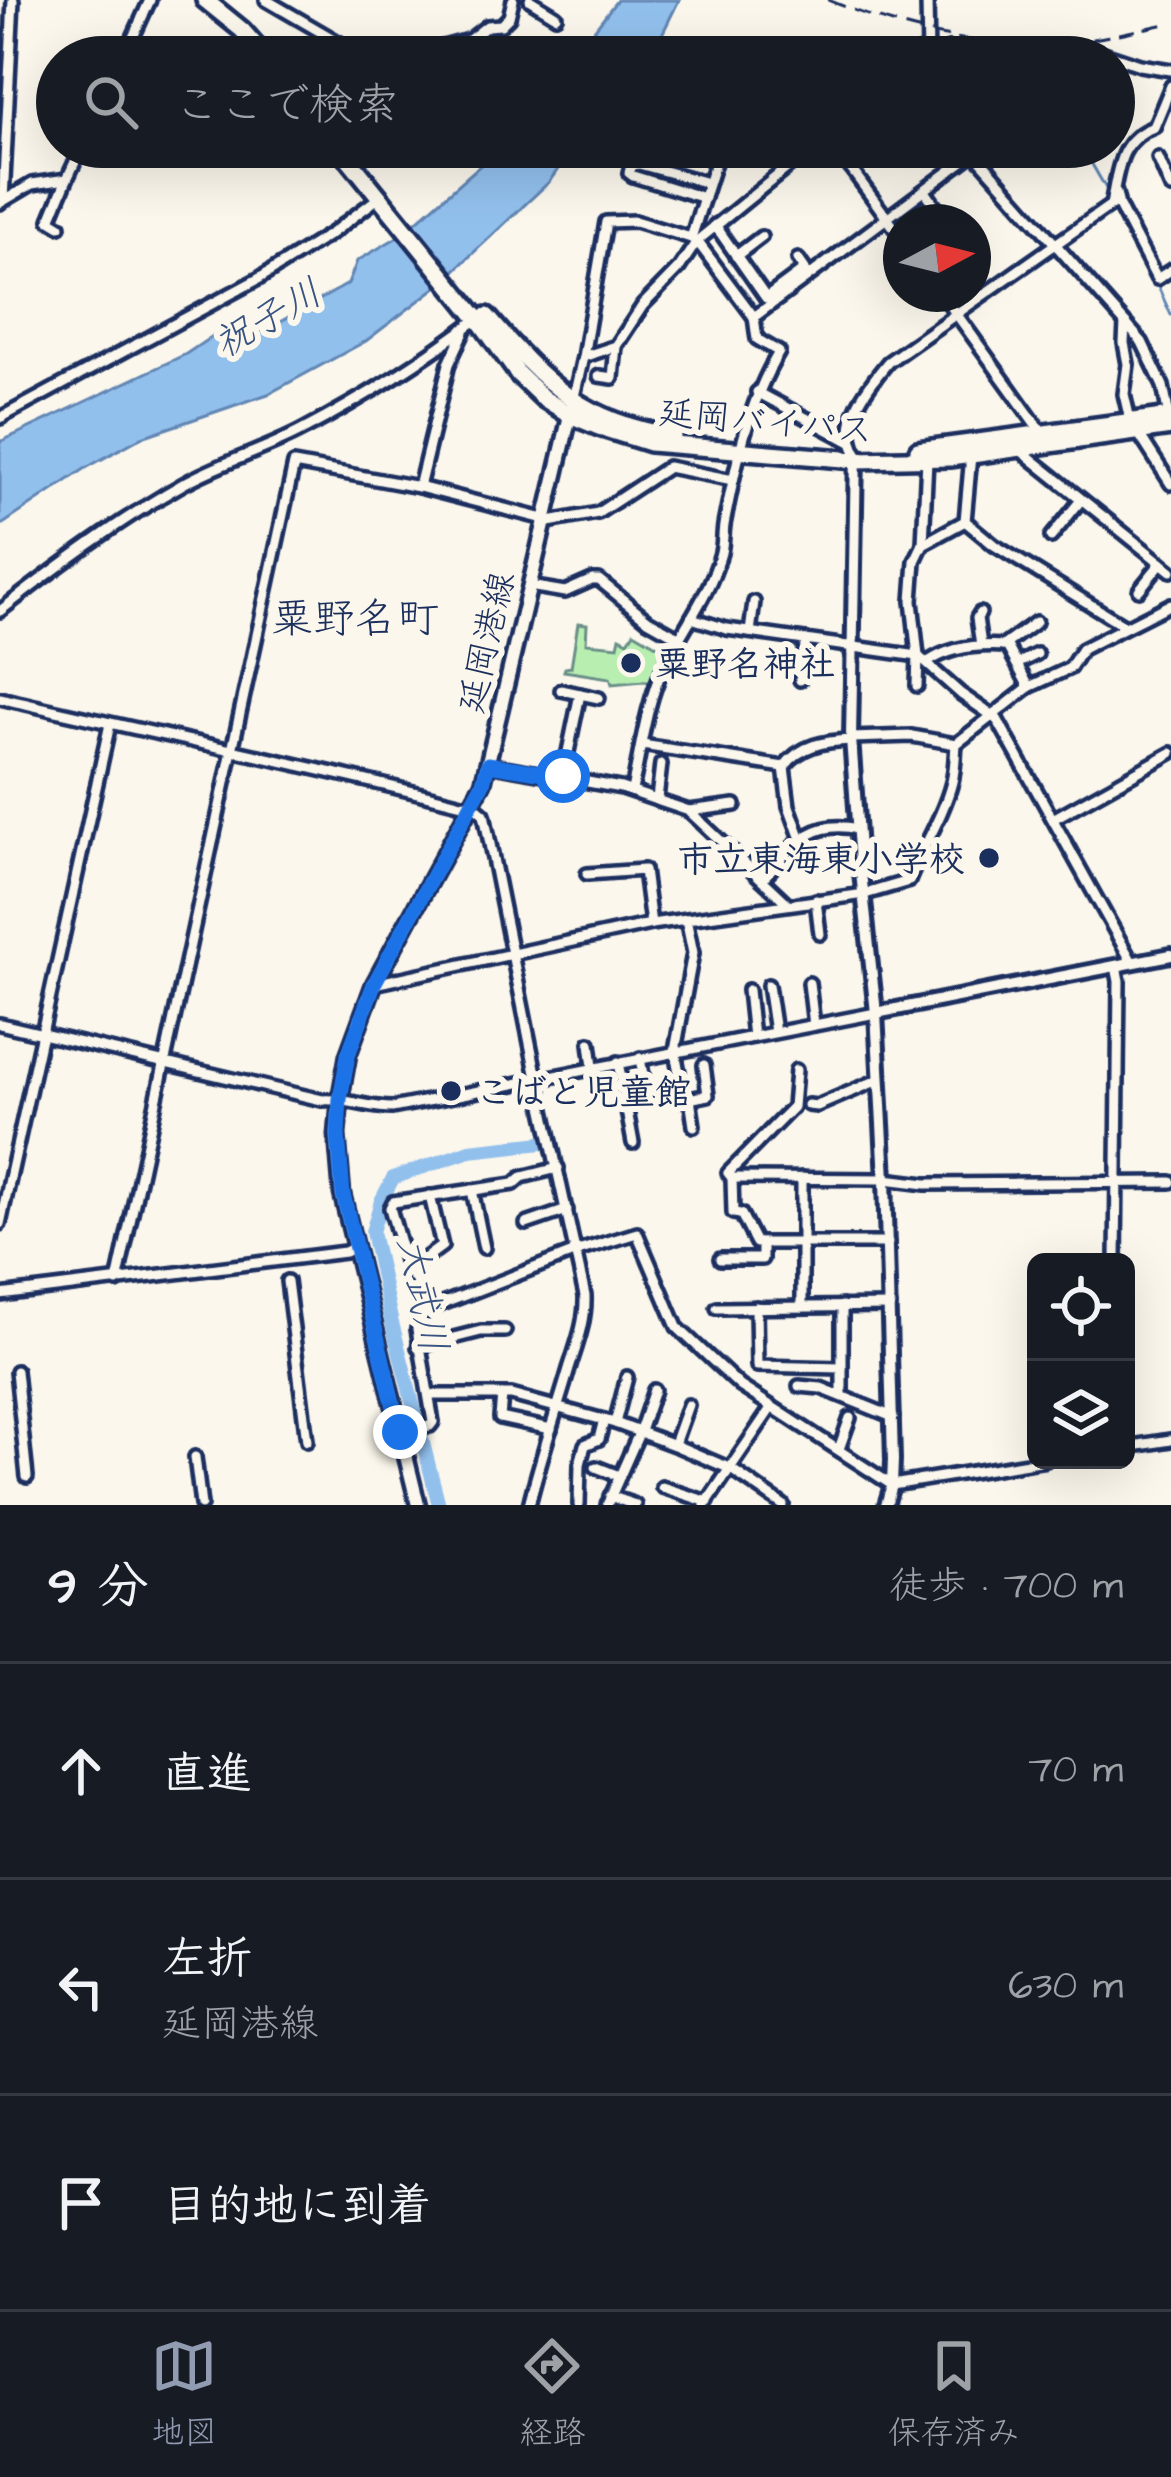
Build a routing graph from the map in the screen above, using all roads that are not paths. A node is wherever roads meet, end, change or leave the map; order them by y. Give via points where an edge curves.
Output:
1 (13, 0) edge
2 (150, 0) edge
3 (205, 0) edge
4 (222, 0) edge
5 (266, 0) edge
6 (513, 0) edge
7 (530, 0) edge
8 (927, 0) edge
9 (556, 16) dead end
10 (134, 36) edge
11 (247, 36) edge
12 (260, 36) edge
13 (327, 36) edge
14 (475, 36) edge
15 (928, 36) edge
16 (1135, 63) edge
17 (1171, 70) edge
18 (5, 74) edge
19 (1171, 86) edge
20 (1135, 136) edge
21 (1159, 158) dead end
22 (72, 168) edge
23 (356, 168) edge
24 (363, 168) edge
25 (630, 168) edge
26 (654, 168) edge
27 (714, 168) edge
28 (787, 168) edge
29 (850, 168) edge
30 (953, 168) edge
31 (990, 168) edge
32 (1119, 168) edge
33 (67, 179) junction
34 (709, 183) junction
35 (1171, 188) edge
36 (926, 190) junction
37 (1113, 195) junction
38 (380, 197) junction
39 (704, 198) junction
40 (1, 202) edge
41 (908, 204) edge
42 (935, 204) edge
43 (883, 212) edge
44 (883, 223) edge
45 (715, 225) junction
46 (60, 226) dead end
47 (761, 237) dead end
48 (694, 239) junction
49 (1052, 244) junction
50 (736, 256) junction
51 (798, 259) dead end
52 (1171, 270) edge
53 (958, 314) junction
54 (476, 315) junction
55 (754, 317) junction
56 (1125, 323) junction
57 (616, 346) junction
58 (583, 357) junction
59 (599, 376) dead end
60 (757, 392) junction
61 (572, 408) junction
62 (0, 418) edge
63 (1170, 422) edge
64 (1134, 426) junction
65 (1042, 434) junction
66 (743, 446) junction
67 (1019, 449) junction
68 (854, 451) junction
69 (971, 455) junction
70 (927, 459) junction
71 (733, 480) junction
72 (1171, 484) edge
73 (418, 487) junction
74 (1081, 500) junction
75 (543, 521) junction
76 (965, 521) junction
77 (1051, 537) dead end
78 (923, 544) junction
79 (1166, 567) edge
80 (529, 586) junction
81 (1139, 590) dead end
82 (754, 602) dead end
83 (1171, 604) edge
84 (0, 611) edge
85 (980, 613) dead end
86 (691, 618) junction
87 (1036, 622) dead end
88 (1125, 626) junction
89 (750, 632) junction
90 (680, 638) junction
91 (806, 640) junction
92 (981, 645) junction
93 (853, 646) junction
94 (1004, 646) junction
95 (1037, 654) dead end
96 (923, 659) junction
97 (1017, 664) junction
98 (800, 680) dead end
99 (917, 686) dead end
100 (1029, 687) junction
101 (561, 690) dead end
102 (580, 694) junction
103 (0, 698) edge
104 (599, 698) dead end
105 (993, 716) junction
106 (110, 724) junction
107 (851, 739) junction
108 (956, 743) junction
109 (642, 745) junction
110 (232, 748) junction
111 (1168, 755) edge
112 (488, 764) junction
113 (661, 764) dead end
114 (784, 766) junction
115 (1171, 770) edge
116 (563, 776) junction
117 (632, 790) junction
118 (657, 799) junction
119 (472, 804) junction
120 (735, 806) dead end
121 (689, 811) junction
122 (1053, 819) junction
123 (857, 829) junction
124 (801, 839) junction
125 (586, 874) dead end
126 (762, 879) junction
127 (865, 894) junction
128 (816, 900) junction
129 (788, 904) junction
130 (686, 919) junction
131 (651, 924) junction
132 (820, 934) dead end
133 (512, 955) junction
134 (1171, 955) edge
135 (1132, 962) junction
136 (1115, 966) junction
137 (809, 983) dead end
138 (374, 984) junction
139 (768, 985) dead end
140 (748, 990) dead end
141 (875, 1013) junction
142 (0, 1024) edge
143 (814, 1025) junction
144 (775, 1032) junction
145 (42, 1034) junction
146 (753, 1037) junction
147 (590, 1043) dead end
148 (675, 1052) junction
149 (640, 1058) junction
150 (165, 1062) junction
151 (619, 1062) junction
152 (704, 1065) dead end
153 (593, 1067) junction
154 (796, 1070) dead end
155 (538, 1078) junction
156 (878, 1080) junction
157 (646, 1097) dead end
158 (340, 1099) junction
159 (690, 1099) junction
160 (808, 1106) dead end
161 (694, 1126) dead end
162 (633, 1144) dead end
163 (558, 1168) junction
164 (732, 1178) junction
165 (802, 1178) junction
166 (886, 1178) junction
167 (1116, 1182) junction
168 (1171, 1182) edge
169 (472, 1190) junction
170 (430, 1196) junction
171 (567, 1210) junction
172 (526, 1224) dead end
173 (0, 1225) edge
174 (802, 1241) junction
175 (762, 1243) junction
176 (888, 1243) junction
177 (355, 1247) junction
178 (484, 1248) dead end
179 (576, 1253) junction
180 (1116, 1253) edge
181 (720, 1259) dead end
182 (408, 1271) junction
183 (287, 1281) dead end
184 (117, 1282) junction
185 (0, 1295) edge
186 (842, 1306) junction
187 (890, 1306) junction
188 (757, 1307) junction
189 (802, 1307) junction
190 (716, 1308) dead end
191 (424, 1311) junction
192 (506, 1331) dead end
193 (418, 1347) junction
194 (842, 1368) junction
195 (16, 1372) dead end
196 (627, 1377) dead end
197 (799, 1386) dead end
198 (654, 1390) dead end
199 (429, 1395) junction
200 (502, 1395) junction
201 (842, 1396) junction
202 (688, 1405) dead end
203 (557, 1408) junction
204 (772, 1408) junction
205 (893, 1417) junction
206 (850, 1418) dead end
207 (610, 1422) junction
208 (550, 1430) junction
209 (640, 1431) junction
210 (400, 1432) junction
211 (1171, 1440) edge
212 (307, 1441) dead end
213 (674, 1444) junction
214 (1135, 1446) edge
215 (839, 1449) junction
216 (195, 1457) dead end
217 (1027, 1463) edge
218 (596, 1467) dead end
219 (730, 1469) junction
220 (619, 1476) junction
221 (27, 1477) dead end
222 (892, 1485) junction
223 (662, 1487) dead end
224 (609, 1500) edge
225 (707, 1503) edge
226 (201, 1505) edge
227 (418, 1505) edge
228 (529, 1505) edge
229 (579, 1505) edge
230 (635, 1505) edge
231 (782, 1505) edge
232 (886, 1505) edge

1 - 18 street
2 - 10 street
3 - 11 highway
4 - 12 highway
5 - 13 street
6 - 14 street via 501,25
7 - 9 street
8 - 15 street
16 - 17 street
18 - 40 street
19 - 20 street via 1154,127
21 - 35 street
22 - 33 street
23 - 38 highway, 延岡バイパス
24 - 38 highway, 延岡バイパス
25 - 39 street via 633,176
26 - 34 street
27 - 34 street
28 - 45 street
29 - 43 street
30 - 36 street
31 - 49 street
32 - 37 street
33 - 40 street via 32,184
33 - 46 street via 50,220
34 - 39 street
36 - 41 street
36 - 42 street
37 - 49 street
37 - 52 street via 1157,279
38 - 54 highway, 延岡バイパス
38 - 62 street via 260,278
39 - 48 street
44 - 55 street
45 - 48 street
45 - 50 street
47 - 50 street
48 - 55 street
48 - 57 street
48 - 58 street via 635,221 606,222
49 - 53 street
49 - 56 street
50 - 51 street via 766,298 805,269
53 - 65 street
53 - 68 street via 887,362 863,392
54 - 61 highway, 延岡バイパス
54 - 73 street via 449,364
54 - 84 street via 355,402 137,511
55 - 60 street via 757,339 779,352
56 - 63 street via 1153,362
56 - 64 street via 1124,394
57 - 58 street
57 - 59 street via 613,378
58 - 61 street
60 - 66 street
60 - 68 street
61 - 66 highway, 延岡バイパス via 639,430
61 - 75 main road, 延岡港線
63 - 64 highway, 延岡バイパス
64 - 65 highway, 延岡バイパス
64 - 67 highway, 延岡バイパス
64 - 72 street
65 - 68 highway, 延岡バイパス
66 - 68 highway, 延岡バイパス
66 - 71 street
67 - 69 highway, 延岡バイパス
67 - 74 street
68 - 70 highway, 延岡バイパス
68 - 93 street
69 - 70 highway, 延岡バイパス
69 - 76 street
70 - 78 street
71 - 75 street via 668,467 598,513
71 - 86 street via 721,555
73 - 75 street
73 - 110 street via 294,464
74 - 77 street
74 - 79 street
75 - 80 main road, 延岡港線
76 - 78 street
76 - 88 street
78 - 96 street via 912,601
79 - 81 street
80 - 90 street via 565,592 599,580
80 - 112 main road, 延岡港線
82 - 89 street
83 - 88 street
85 - 92 street
86 - 89 street
86 - 90 street
87 - 94 street
88 - 100 street
89 - 91 street
90 - 109 street via 656,687
91 - 93 street
91 - 98 street
92 - 94 street
92 - 96 street
93 - 96 street
93 - 107 street
94 - 97 street
95 - 97 street
96 - 99 street
96 - 105 street
97 - 100 street
100 - 105 street
101 - 102 street
102 - 104 street
102 - 116 street
103 - 106 street
105 - 108 street
105 - 122 street
106 - 110 street
106 - 145 street
107 - 108 street
107 - 114 street via 801,750
107 - 123 street
108 - 127 street via 952,782 909,881
109 - 114 street
109 - 117 street
110 - 119 street
110 - 150 street
111 - 115 street
111 - 122 street
112 - 116 street
112 - 119 main road, 延岡港線
113 - 118 street
114 - 124 street
116 - 117 street
117 - 118 street
118 - 121 street
119 - 133 street via 484,814
119 - 138 main road, 延岡港線
120 - 121 street
121 - 126 street
122 - 135 street
123 - 124 street via 822,828
123 - 127 street
124 - 126 street
125 - 131 street via 644,870
126 - 129 street
127 - 128 street
127 - 141 street
128 - 129 street
128 - 132 street
129 - 130 street
130 - 131 street
130 - 148 street via 693,952
131 - 133 street
133 - 138 street
133 - 155 street
134 - 135 street
135 - 136 street
136 - 141 street
136 - 167 street
137 - 143 street
138 - 158 main road, 延岡港線
139 - 144 street
140 - 146 street
141 - 143 street
141 - 156 street
142 - 145 street
143 - 144 street
144 - 146 street
145 - 150 street
145 - 173 street
146 - 148 street
147 - 153 street
148 - 149 street
148 - 159 street via 684,1100
149 - 151 street
149 - 157 street
150 - 158 street
150 - 184 street
151 - 153 street
151 - 162 street
152 - 159 street via 708,1095
153 - 155 street
154 - 164 street via 794,1107 728,1173
155 - 158 street via 392,1108
155 - 163 street
156 - 160 street
156 - 166 street
158 - 177 main road, 延岡港線 via 339,1170
159 - 161 street
163 - 169 street
163 - 171 street
164 - 165 street
164 - 175 street via 733,1213
165 - 166 street
165 - 174 street
166 - 167 street
166 - 176 street
167 - 168 street
167 - 180 street
169 - 170 street
169 - 178 street
170 - 182 street via 442,1246
170 - 182 street via 391,1208
171 - 172 street
171 - 179 street
174 - 175 street
174 - 176 street
174 - 189 street
175 - 181 street via 762,1259
176 - 187 street
177 - 184 street
177 - 210 main road, 延岡港線
179 - 191 street
179 - 203 street via 586,1312
179 - 204 street via 637,1234 677,1327
182 - 191 street
183 - 212 street
184 - 185 street
186 - 187 street
186 - 189 street
186 - 194 street
187 - 205 street
188 - 189 street
188 - 190 street
188 - 194 street via 758,1366
191 - 193 street
192 - 193 street
193 - 199 street
194 - 201 street
195 - 221 street
196 - 207 street
197 - 201 street
198 - 209 street
199 - 200 street
199 - 210 street via 434,1422
200 - 203 street
200 - 208 street via 500,1418
201 - 205 street
202 - 213 street
203 - 207 street
203 - 208 street
204 - 215 street
204 - 219 street
205 - 222 street
206 - 215 street
207 - 209 street
207 - 229 street via 585,1445
208 - 228 street
209 - 213 street
209 - 220 street
210 - 227 main road, 延岡港線
211 - 214 street
213 - 219 street
215 - 222 street
216 - 226 street
217 - 222 street
218 - 220 street
219 - 225 street
219 - 231 street
220 - 224 street
222 - 232 street
223 - 225 street
224 - 230 street

